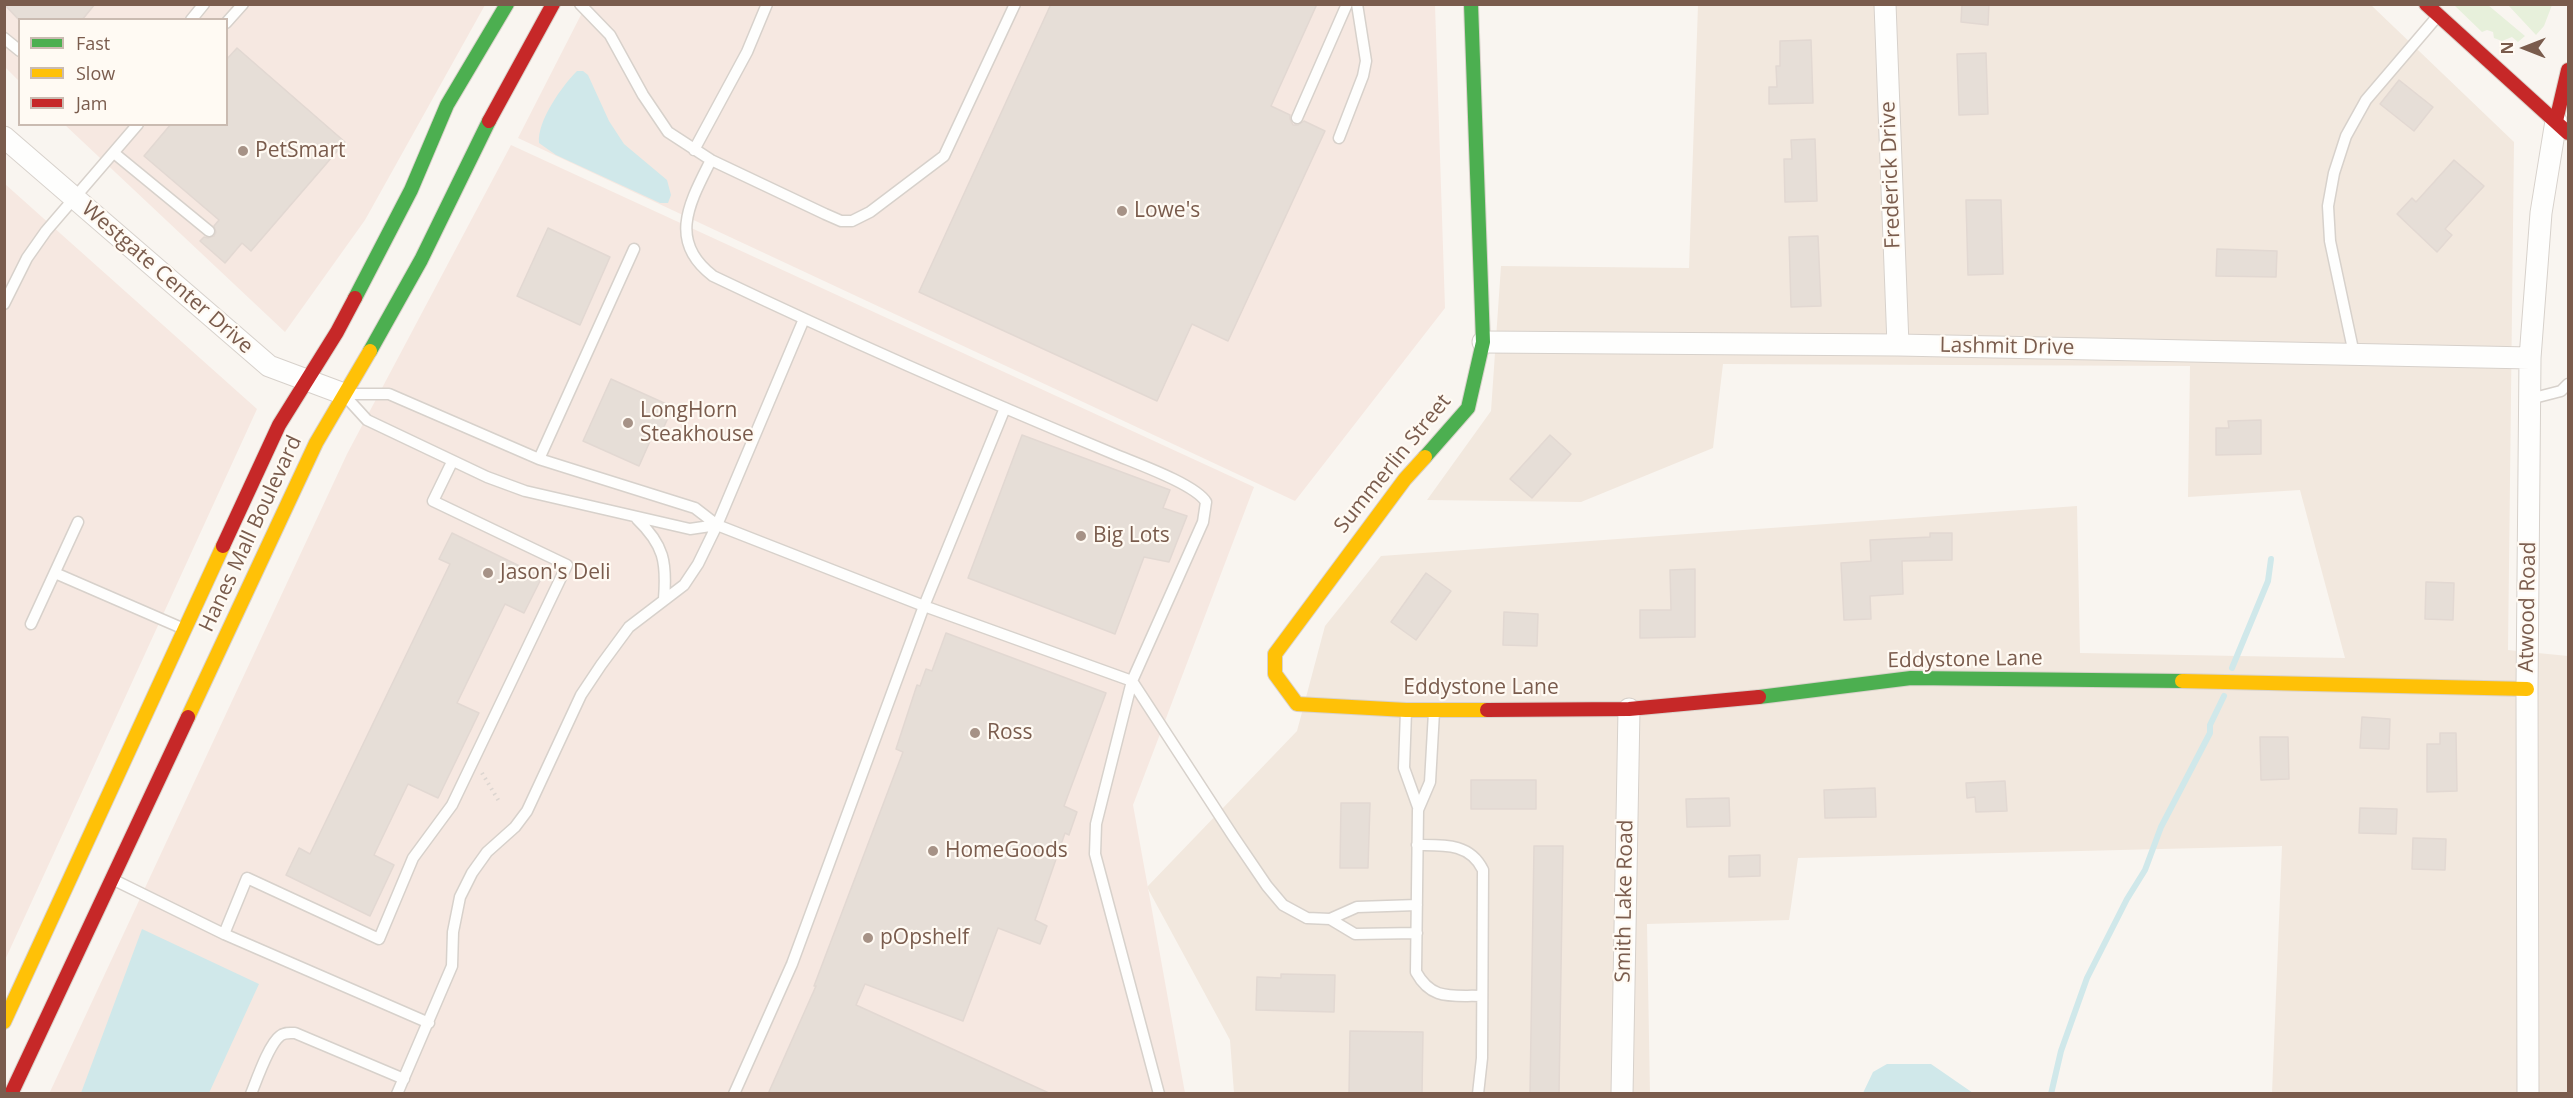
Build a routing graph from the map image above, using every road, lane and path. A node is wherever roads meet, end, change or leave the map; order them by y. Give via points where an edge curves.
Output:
1 (204, 4) edge
2 (243, 4) edge
3 (507, 4) edge
4 (553, 4) edge
5 (580, 4) edge
6 (767, 4) edge
7 (1015, 4) edge
8 (1347, 4) edge
9 (1357, 4) edge
10 (1471, 4) edge
11 (1885, 4) edge
12 (2426, 4) edge
13 (2438, 15) junction
14 (193, 18) edge
15 (228, 21) edge
16 (4, 38) edge
17 (18, 49) edge
18 (2568, 69) edge
19 (1297, 118) dead end
20 (136, 126) edge
21 (2562, 127) edge
22 (4, 137) edge
23 (1339, 138) dead end
24 (694, 150) junction
25 (114, 153) junction
26 (711, 160) junction
27 (76, 199) junction
28 (209, 231) dead end
29 (634, 249) dead end
30 (4, 304) edge
31 (804, 319) junction
32 (1483, 342) junction
33 (1898, 345) junction
34 (2354, 354) junction
35 (2530, 358) junction
36 (305, 381) junction
37 (2568, 384) edge
38 (344, 394) junction
39 (2530, 399) junction
40 (1005, 408) junction
41 (539, 459) junction
42 (452, 462) junction
43 (637, 519) junction
44 (78, 522) dead end
45 (717, 525) junction
46 (55, 573) junction
47 (664, 599) junction
48 (924, 606) junction
49 (31, 624) dead end
50 (185, 629) junction
51 (1132, 681) junction
52 (2527, 689) junction
53 (1296, 704) joint
54 (1629, 709) junction
55 (1406, 710) junction
56 (1434, 710) junction
57 (480, 770) dead end
58 (500, 803) dead end
59 (1418, 807) junction
60 (1417, 845) junction
61 (111, 879) junction
62 (1417, 905) junction
63 (1330, 919) junction
64 (1417, 933) junction
65 (224, 934) junction
66 (1482, 996) junction
67 (4, 1022) edge
68 (429, 1023) junction
69 (404, 1079) junction
70 (11, 1094) edge
71 (251, 1094) edge
72 (397, 1094) edge
73 (734, 1094) edge
74 (1160, 1094) edge
75 (1478, 1094) edge
76 (1622, 1094) edge
77 (2528, 1094) edge

1 - 14 lane
2 - 15 lane
3 - 36 main road, Hanes Mall Boulevard via 447,105 411,189 337,333
4 - 38 main road, Hanes Mall Boulevard via 481,135 372,351
5 - 24 lane via 610,35 668,132
6 - 24 lane via 747,52
7 - 26 lane via 944,156 870,212 852,221 841,220
8 - 19 lane
9 - 23 lane via 1366,62
10 - 32 main road, Summerlin Street
11 - 33 street, Frederick Drive
12 - 13 main road
13 - 21 main road
13 - 34 lane via 2366,100 2346,136 2334,173 2328,206 2330,241
16 - 17 lane
18 - 21 main road
20 - 25 lane
21 - 35 street, Atwood Road via 2541,213
22 - 27 street, Westgate Center Drive
24 - 26 lane
25 - 27 lane
25 - 28 lane
26 - 31 lane via 689,203 691,252 713,276
27 - 30 lane via 27,258
27 - 36 street, Westgate Center Drive via 269,366
29 - 41 lane
31 - 40 lane
31 - 45 lane
32 - 33 street, Lashmit Drive
32 - 53 main road, Summerlin Street via 1468,408 1406,479 1275,654 1275,674
33 - 34 street, Lashmit Drive
34 - 35 street, Lashmit Drive
35 - 39 street, Atwood Road
36 - 38 street, Westgate Center Drive
36 - 50 main road, Hanes Mall Boulevard via 279,426
37 - 39 lane via 2561,391
38 - 41 lane via 389,394
38 - 42 lane via 367,420
38 - 61 main road, Hanes Mall Boulevard via 316,443
39 - 52 street, Atwood Road
40 - 48 lane
40 - 51 lane via 1168,477 1206,502 1203,522
41 - 45 lane via 696,508
42 - 43 lane via 525,491
42 - 65 lane via 434,501 567,565 452,805 413,858 380,939 246,879
43 - 45 lane via 690,530
43 - 47 lane via 653,534 663,554
44 - 46 lane
45 - 47 lane via 684,585
45 - 48 lane
46 - 49 lane
46 - 50 lane
47 - 68 lane via 629,627 601,665 581,695 527,811 472,873 460,897 452,966
48 - 51 lane
48 - 73 lane via 792,964
50 - 67 main road, Hanes Mall Boulevard via 18,981
51 - 63 lane via 1267,886 1283,905 1307,918
51 - 74 lane via 1096,824 1095,854
52 - 54 main road, Eddystone Lane via 1911,678
52 - 77 street, Atwood Road
53 - 55 main road, Eddystone Lane
54 - 56 main road, Eddystone Lane
54 - 76 street, Smith Lake Road
55 - 56 main road, Eddystone Lane
55 - 59 lane via 1404,768
56 - 59 lane via 1430,782
57 - 58 path
59 - 60 lane
60 - 62 lane
60 - 66 lane via 1451,845 1465,850 1477,858 1483,870
61 - 65 lane
61 - 70 main road, Hanes Mall Boulevard
62 - 63 lane via 1357,907
62 - 64 lane
63 - 64 lane via 1355,934
64 - 66 lane via 1416,972 1424,987 1438,994
65 - 68 lane
66 - 75 lane
68 - 69 lane
69 - 71 lane via 286,1033 274,1043
69 - 72 lane

